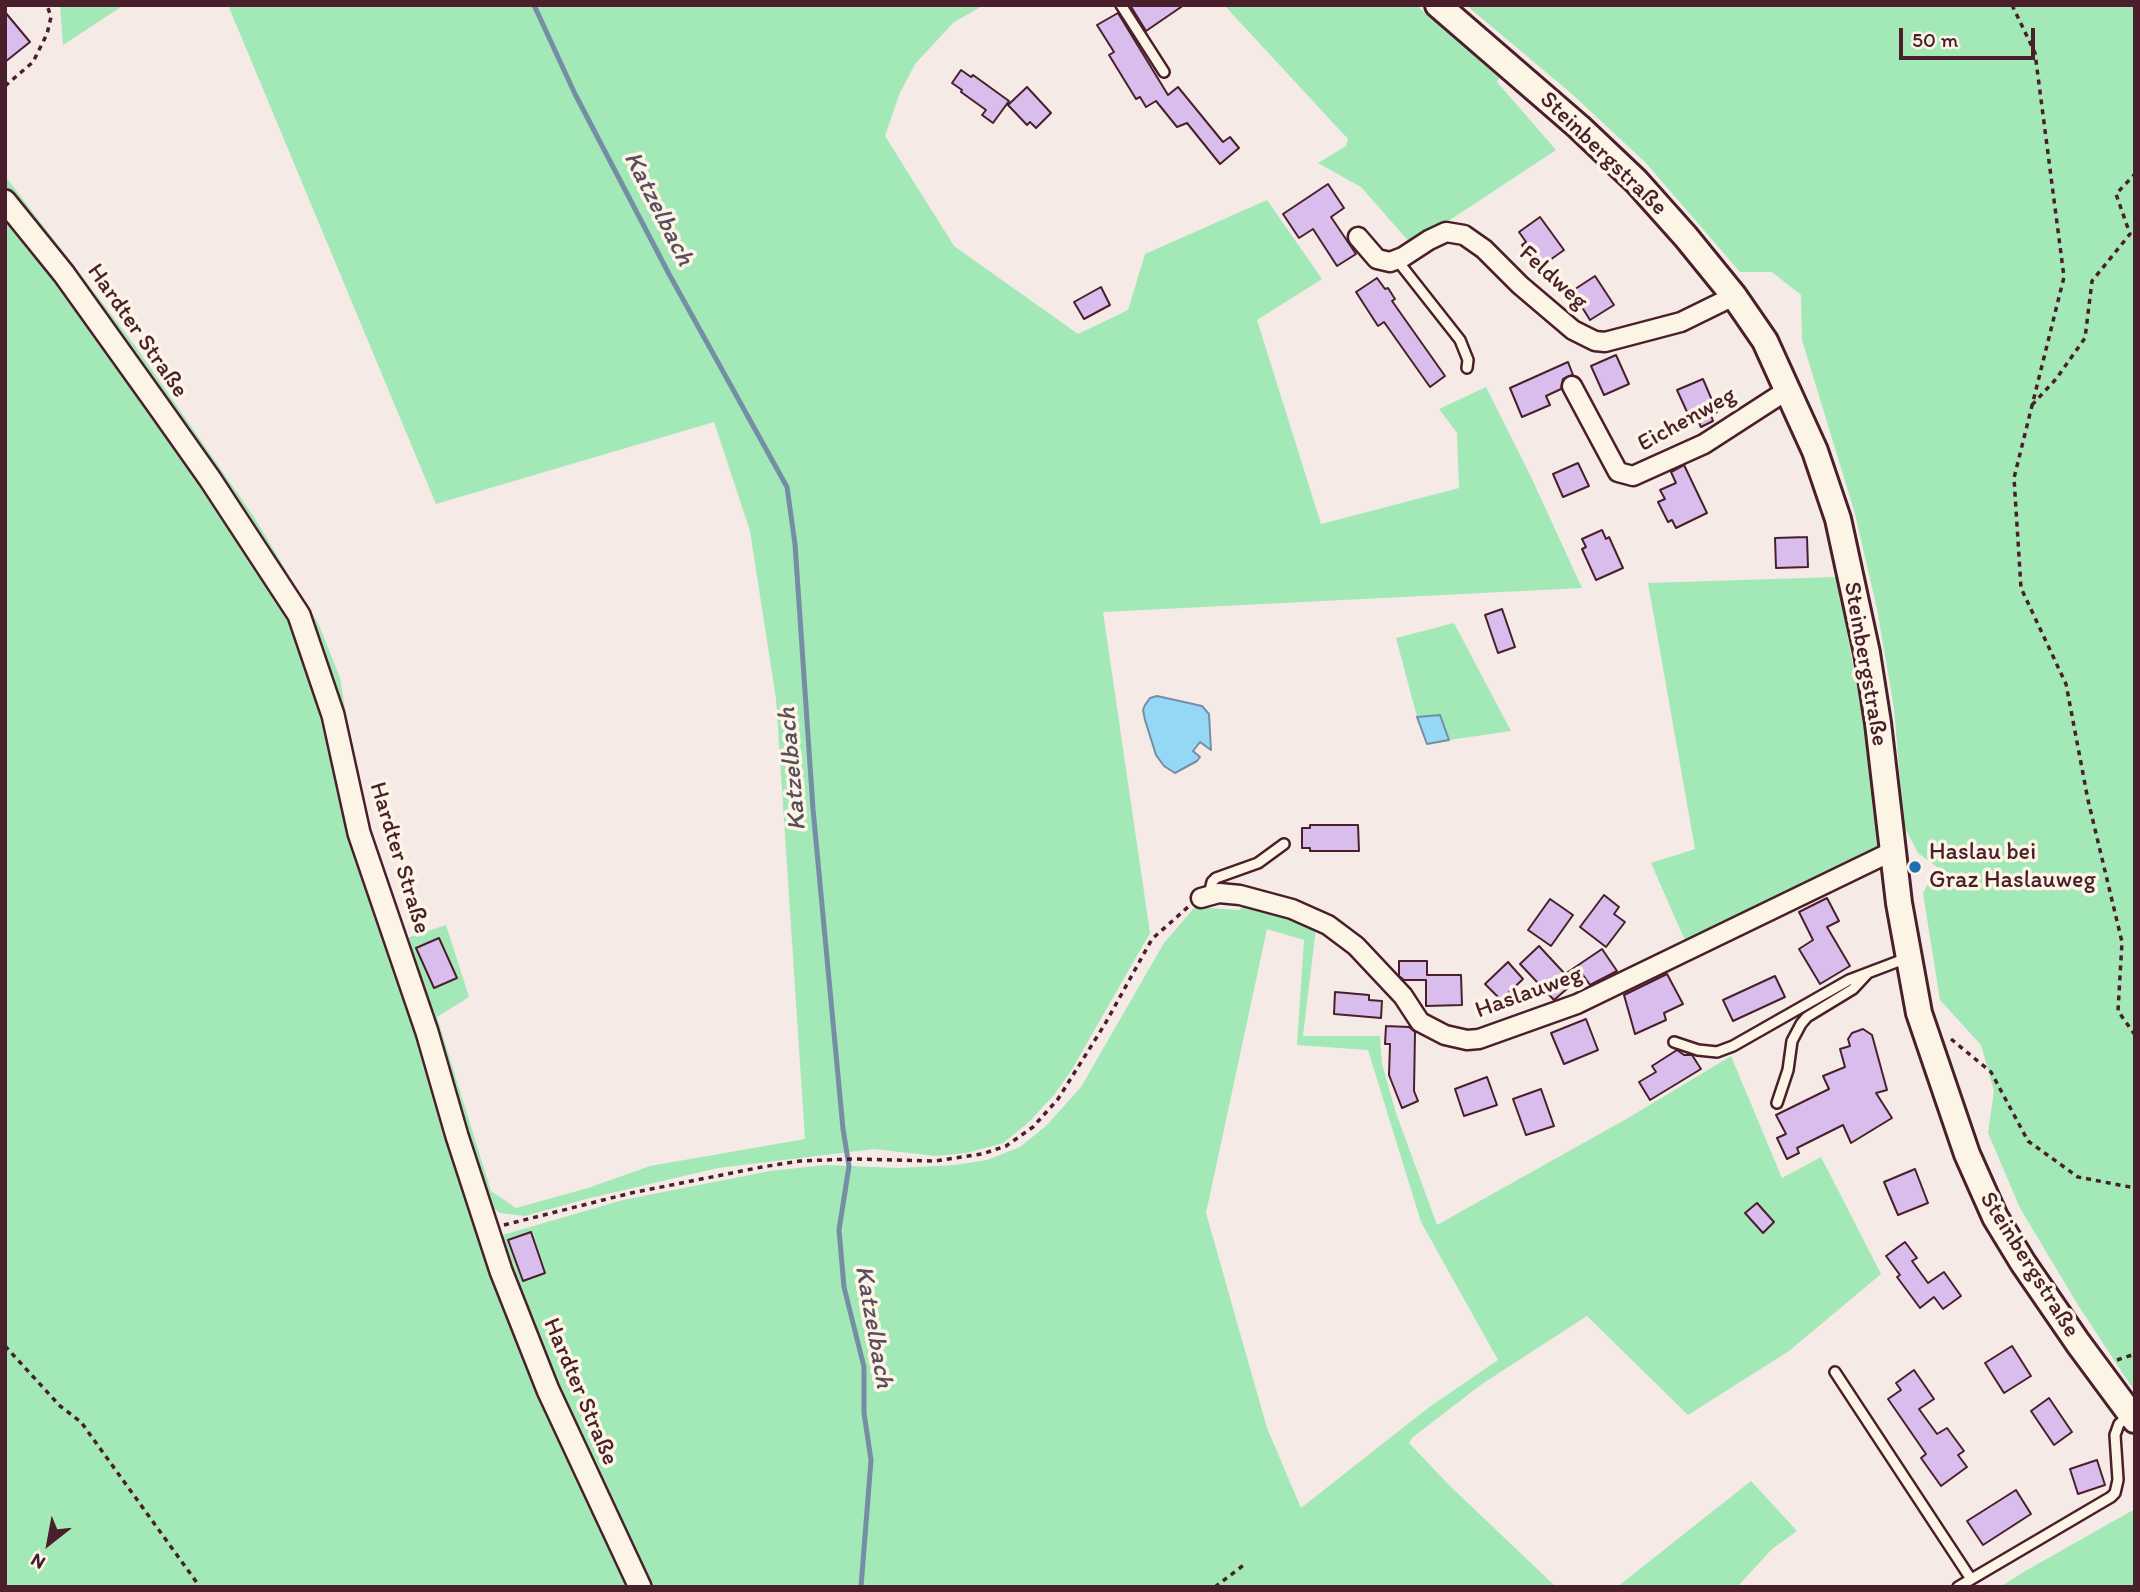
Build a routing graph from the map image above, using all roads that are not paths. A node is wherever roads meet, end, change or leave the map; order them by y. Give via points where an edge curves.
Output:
1 (1121, 5) edge
2 (1438, 5) edge
3 (1164, 72) dead end
4 (5, 201) edge
5 (1357, 237) dead end
6 (1397, 260) junction
7 (1734, 296) junction
8 (1467, 368) dead end
9 (1572, 386) dead end
10 (1789, 389) junction
11 (1284, 844) dead end
12 (1893, 851) junction
13 (1205, 896) joint
14 (1909, 958) junction
15 (1868, 972) junction
16 (1674, 1042) dead end
17 (1777, 1103) dead end
18 (1835, 1372) dead end
19 (2132, 1417) edge
20 (1971, 1579) junction
21 (640, 1587) edge
22 (1958, 1587) edge

1 - 3 lane
2 - 7 main road, Steinbergstraße via 1636,181
4 - 21 street, Hardter Straße via 157,404 299,615 333,715 359,833 487,1229 548,1390
5 - 6 street via 1377,260
6 - 7 street, Feldweg via 1446,232 1464,234 1573,330 1595,341 1681,322
6 - 8 lane via 1460,340
7 - 10 main road, Steinbergstraße via 1765,341
9 - 10 street, Eichenweg via 1618,472 1633,476 1704,444
10 - 12 main road, Steinbergstraße via 1838,519 1867,653
11 - 13 lane via 1258,863 1216,878
12 - 13 street, Haslauweg via 1577,1004 1466,1040 1420,1023 1403,996 1356,946 1328,925 1292,909 1240,895
12 - 14 main road, Steinbergstraße
14 - 15 lane
14 - 19 main road, Steinbergstraße via 1919,1013 1977,1180 2023,1263
15 - 16 lane via 1717,1052
15 - 17 lane via 1853,989 1801,1024 1792,1041
18 - 20 lane
19 - 20 lane, Steinbergstraße via 2119,1424 2115,1435 2115,1493
20 - 22 lane, Steinbergstraße

